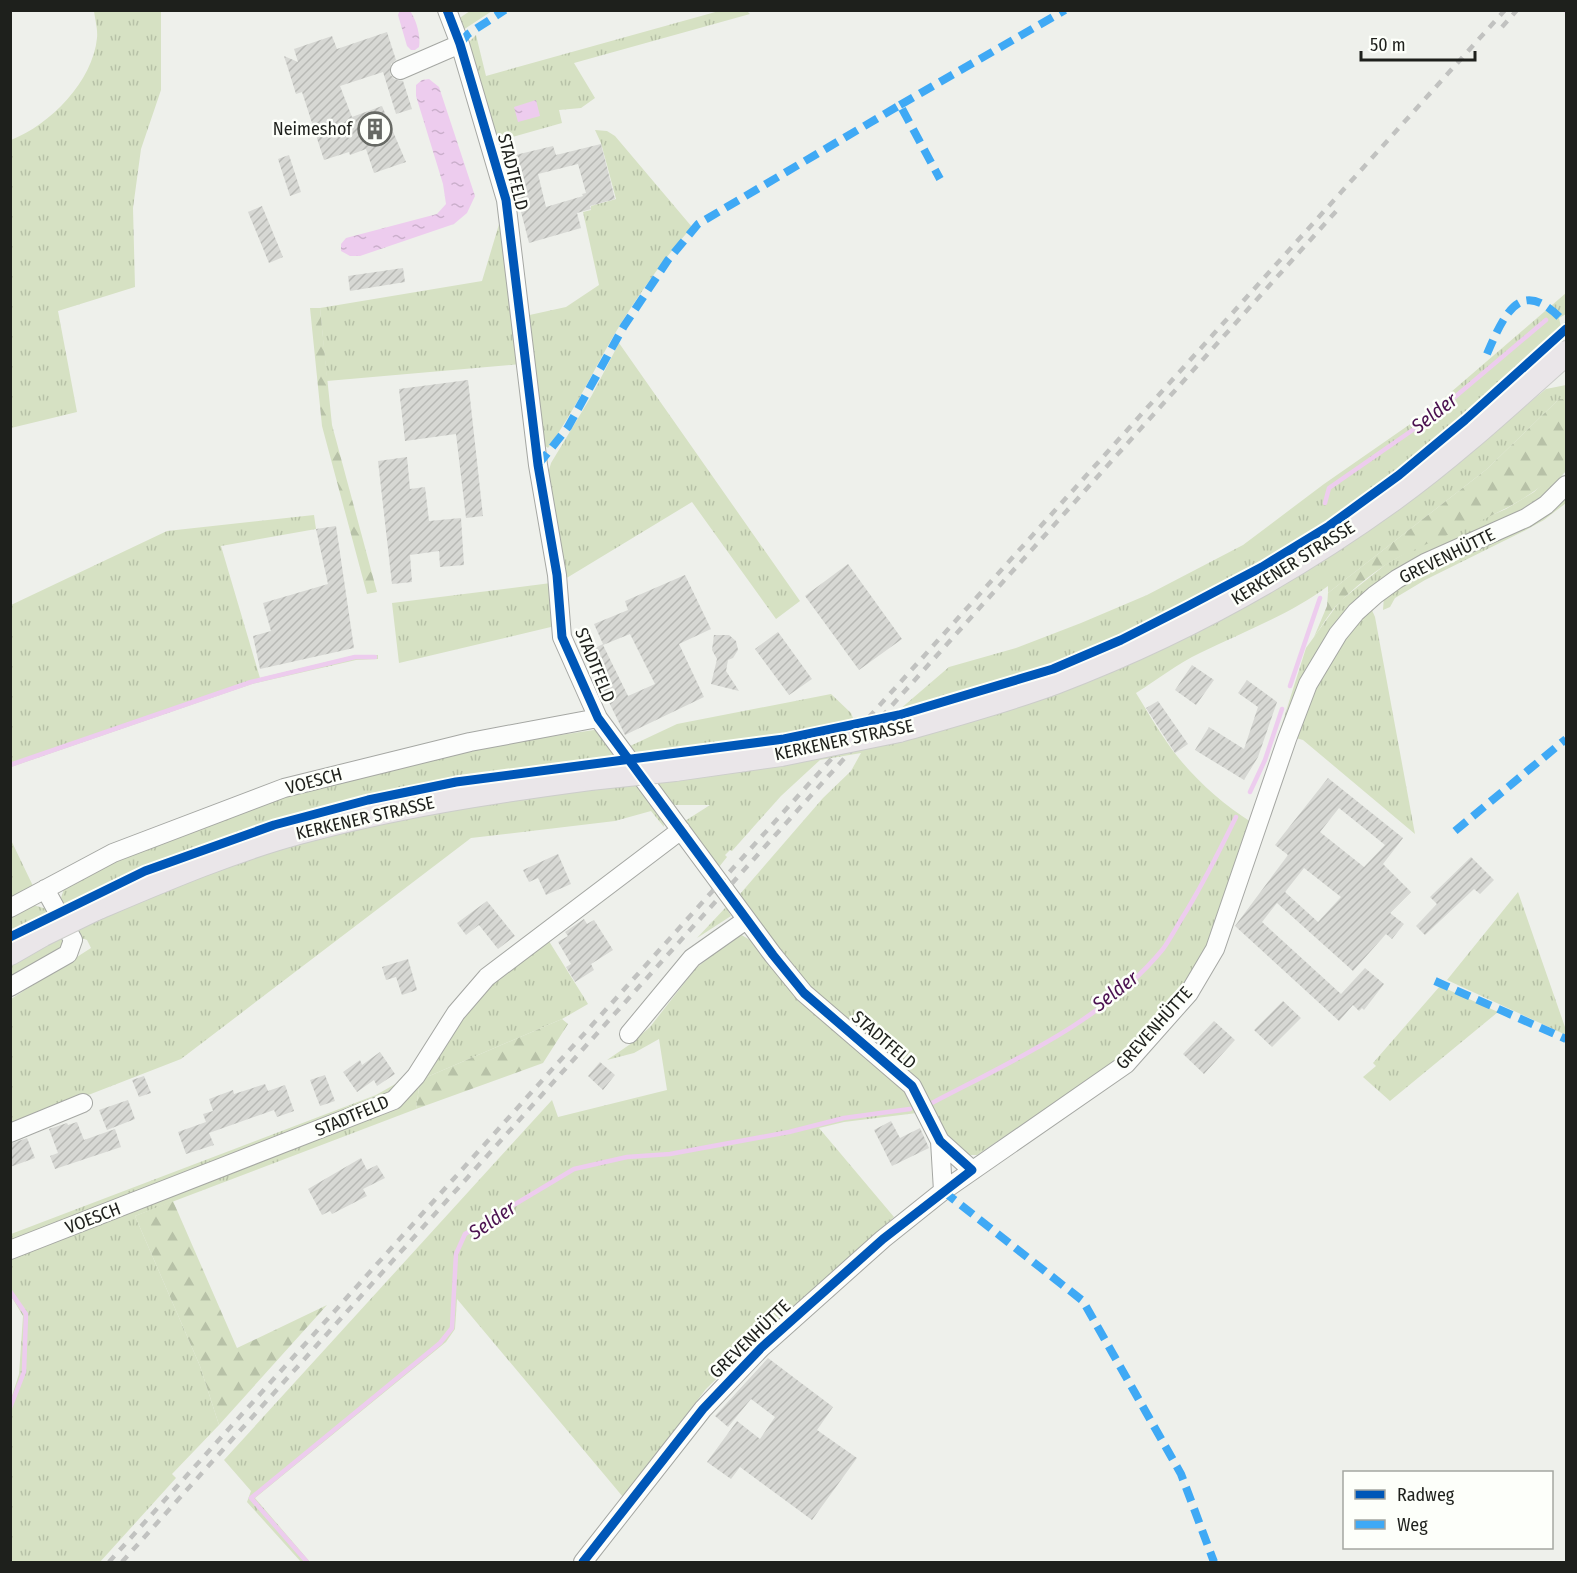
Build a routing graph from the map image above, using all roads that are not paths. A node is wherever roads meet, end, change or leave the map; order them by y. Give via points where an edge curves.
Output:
1 (447, 10) edge
2 (460, 44) junction
3 (400, 69) dead end
4 (1566, 353) edge
5 (1566, 485) edge
6 (598, 718) junction
7 (681, 830) junction
8 (45, 889) junction
9 (10, 908) edge
10 (746, 920) junction
11 (10, 953) edge
12 (10, 987) edge
13 (629, 1035) dead end
14 (82, 1103) dead end
15 (10, 1133) edge
16 (940, 1141) junction
17 (972, 1170) junction
18 (176, 1187) joint
19 (943, 1191) junction
20 (10, 1250) edge
21 (583, 1563) edge

1 - 2 street, STADTFELD
2 - 3 street
2 - 6 street, STADTFELD via 506,200 562,637
4 - 11 main road, KERKENER STRASSE, bridge via 1470,438 1320,549 1235,600 1136,649 1054,682 899,730 781,754 485,792 390,809 297,832 180,872 94,909
5 - 17 street, GREVENHÜTTE via 1546,506 1425,563 1397,579 1356,612 1308,684 1215,949 1189,993 1126,1064
6 - 7 street, STADTFELD
6 - 8 street, VOESCH via 470,742 284,788 113,853
7 - 10 street, STADTFELD
7 - 18 street, STADTFELD via 487,977 456,1013 416,1076 394,1101
8 - 9 street, VOESCH
8 - 12 street via 73,940 68,954
10 - 13 street via 692,958
10 - 16 street, STADTFELD via 804,993 912,1086
14 - 15 street
16 - 17 street, STADTFELD
16 - 19 street, STADTFELD
17 - 19 street, GREVENHÜTTE
18 - 20 street, VOESCH
19 - 21 street, GREVENHÜTTE via 761,1348 703,1409

